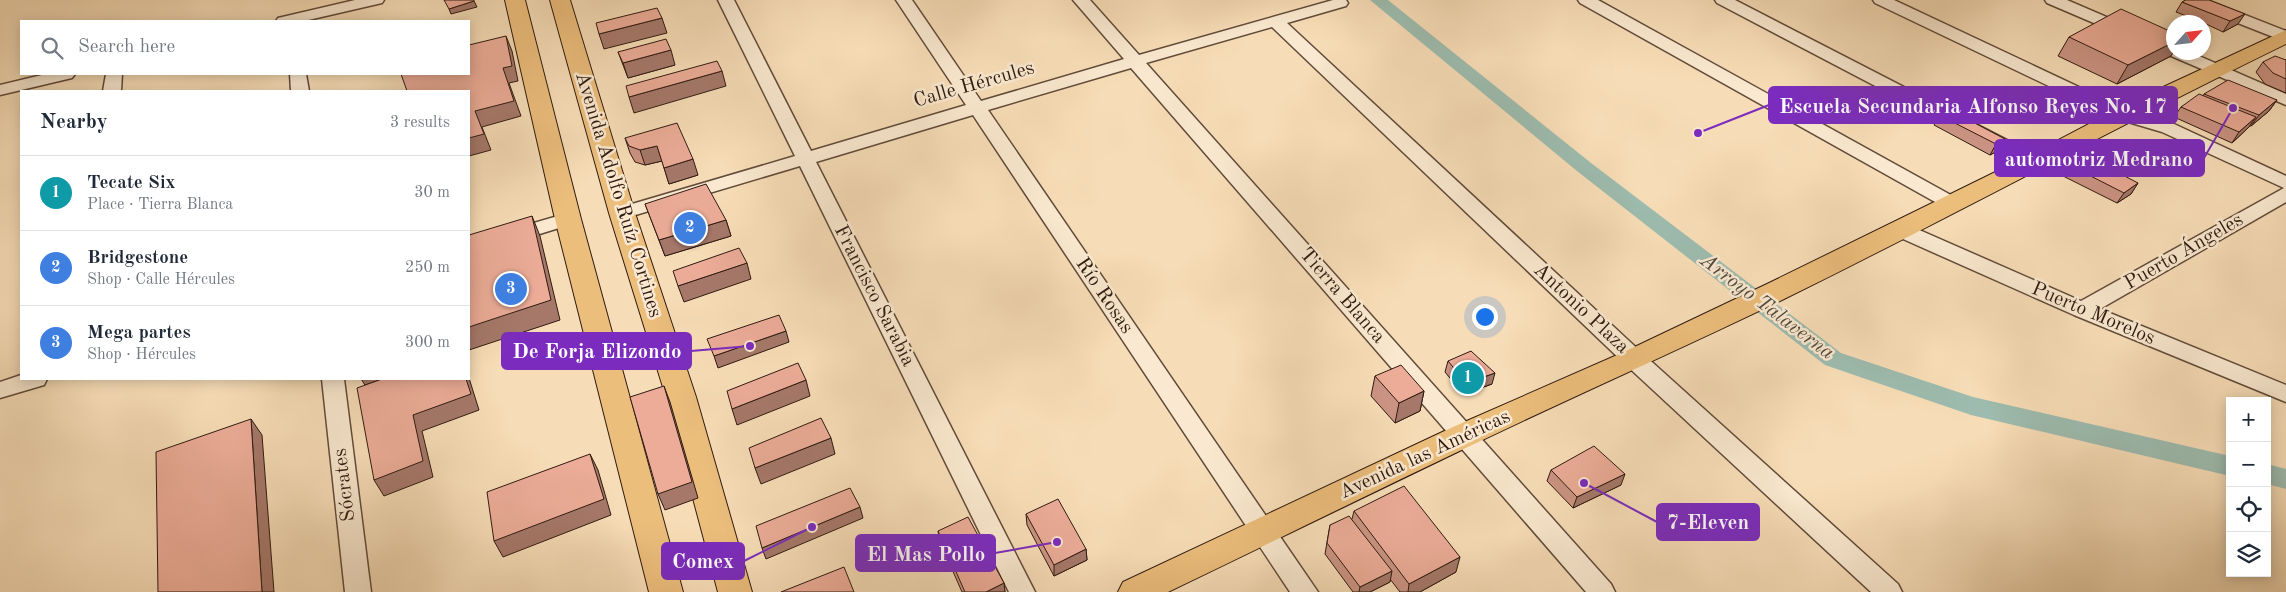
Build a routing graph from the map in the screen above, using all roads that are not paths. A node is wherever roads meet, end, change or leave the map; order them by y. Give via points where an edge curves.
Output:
1 (376, 0) edge
2 (515, 0) edge
3 (560, 0) edge
4 (726, 0) edge
5 (904, 0) edge
6 (1081, 0) edge
7 (1586, 0) edge
8 (1723, 0) edge
9 (1882, 0) edge
10 (1912, 0) edge
11 (2053, 0) edge
12 (2193, 0) edge
13 (1340, 2) dead end
14 (293, 20) edge
15 (1276, 22) junction
16 (2285, 37) edge
17 (2166, 49) edge
18 (2192, 60) edge
19 (1135, 61) junction
20 (2215, 70) junction
21 (62, 75) edge
22 (114, 75) edge
23 (298, 75) edge
24 (0, 90) edge
25 (112, 90) edge
26 (300, 90) edge
27 (2286, 100) edge
28 (976, 108) junction
29 (2132, 111) junction
30 (806, 158) junction
31 (2035, 162) junction
32 (2286, 183) edge
33 (2286, 194) edge
34 (1951, 203) junction
35 (622, 213) junction
36 (568, 219) junction
37 (1901, 230) junction
38 (470, 249) edge
39 (2082, 310) junction
40 (1634, 359) junction
41 (33, 380) edge
42 (332, 380) edge
43 (0, 390) edge
44 (2286, 394) edge
45 (1464, 435) junction
46 (1263, 531) junction
47 (358, 592) edge
48 (666, 592) edge
49 (735, 592) edge
50 (1022, 592) edge
51 (1135, 592) edge
52 (1305, 592) edge
53 (1602, 592) edge
54 (1889, 592) edge

1 - 14 street
2 - 36 main road
3 - 35 main road, Avenida Adolfo Ruíz Cortines
4 - 30 street, Francisco Sarabia
5 - 28 street, Río Rosas
6 - 19 street, Tierra Blanca
7 - 34 street
8 - 31 street
9 - 29 street
10 - 29 street
11 - 17 street
12 - 16 street
13 - 15 street, Calle Hércules
15 - 19 street, Calle Hércules
15 - 40 street, Antonio Plaza
16 - 20 main road, Avenida las Américas
18 - 20 street
19 - 28 street, Calle Hércules
19 - 45 street, Tierra Blanca
20 - 27 street
20 - 29 main road, Avenida las Américas
21 - 24 street
22 - 25 street
23 - 26 street
28 - 30 street, Calle Hércules
28 - 46 street, Río Rosas
29 - 31 main road, Avenida las Américas
29 - 32 street
30 - 35 street, Calle Hércules
30 - 50 street, Francisco Sarabia
31 - 34 main road, Avenida las Américas
33 - 39 street, Puerto Ángeles
34 - 37 main road, Avenida las Américas
35 - 49 main road, Avenida Adolfo Ruíz Cortines via 681,397
36 - 38 street
36 - 48 main road
37 - 39 street, Puerto Morelos
37 - 40 main road, Avenida las Américas
39 - 44 street, Puerto Morelos
40 - 45 main road, Avenida las Américas
40 - 54 street, Antonio Plaza
41 - 43 street
42 - 47 street, Sócrates
45 - 46 main road, Avenida las Américas
45 - 53 street, Tierra Blanca
46 - 51 main road, Avenida las Américas
46 - 52 street, Río Rosas

